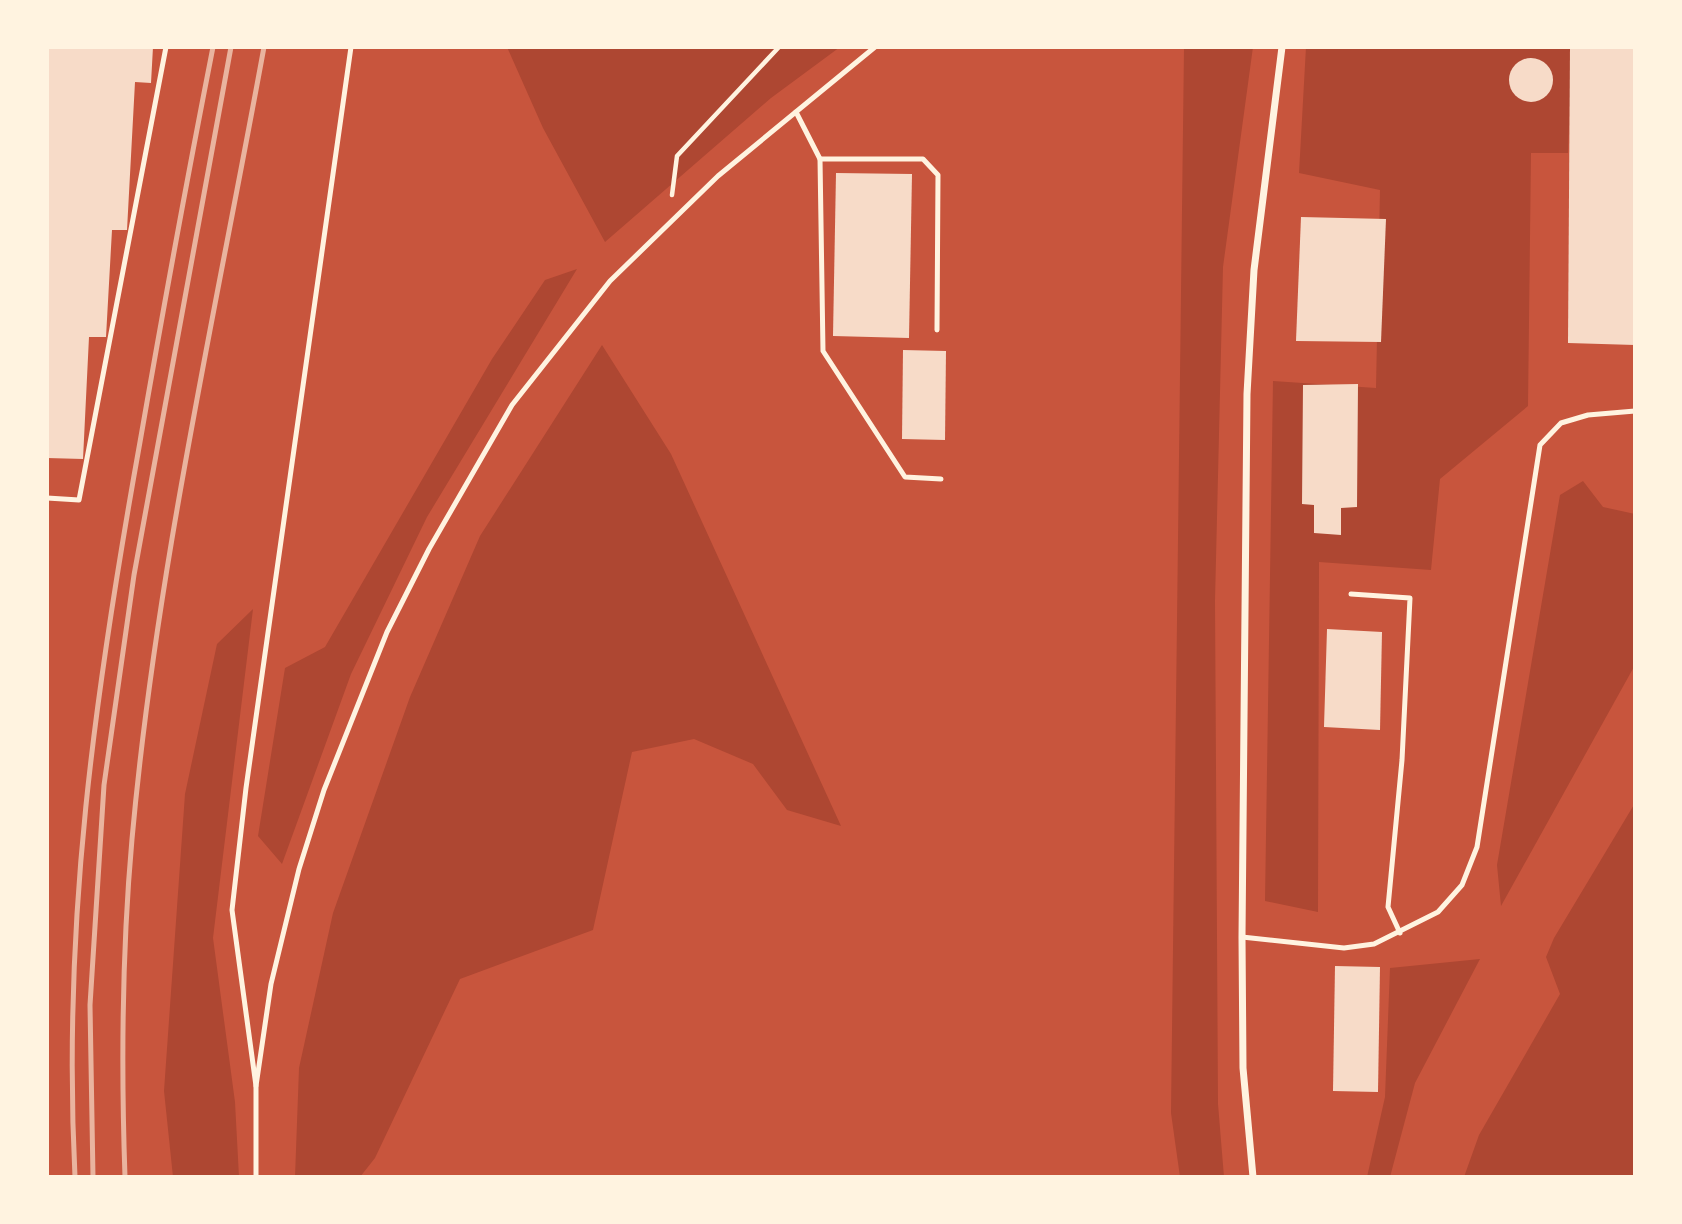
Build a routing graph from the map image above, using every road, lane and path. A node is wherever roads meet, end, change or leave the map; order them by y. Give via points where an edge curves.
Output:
1 (166, 47) edge
2 (351, 47) edge
3 (779, 47) edge
4 (875, 47) edge
5 (1282, 47) edge
6 (796, 112) junction
7 (820, 159) junction
8 (682, 211) junction
9 (937, 330) dead end
10 (1635, 411) edge
11 (940, 479) dead end
12 (47, 498) edge
13 (1352, 594) dead end
14 (1400, 933) junction
15 (1242, 937) junction
16 (256, 1086) junction
17 (256, 1177) edge
18 (1253, 1177) edge

1 - 12 lane via 79,500
2 - 16 lane via 232,910
3 - 8 path via 677,156 671,200
4 - 6 lane
5 - 15 street via 1254,270 1247,394
6 - 7 lane
6 - 8 lane
7 - 9 lane via 923,159 938,176
7 - 11 lane via 823,351 905,477
8 - 16 lane via 610,281 512,405 387,632 324,790 299,869 271,984
10 - 14 lane via 1588,415 1561,423 1540,445 1477,847 1462,885 1438,912
13 - 14 lane via 1410,598 1402,760 1388,907
14 - 15 lane via 1374,944 1344,948
15 - 18 street via 1243,1068
16 - 17 lane

